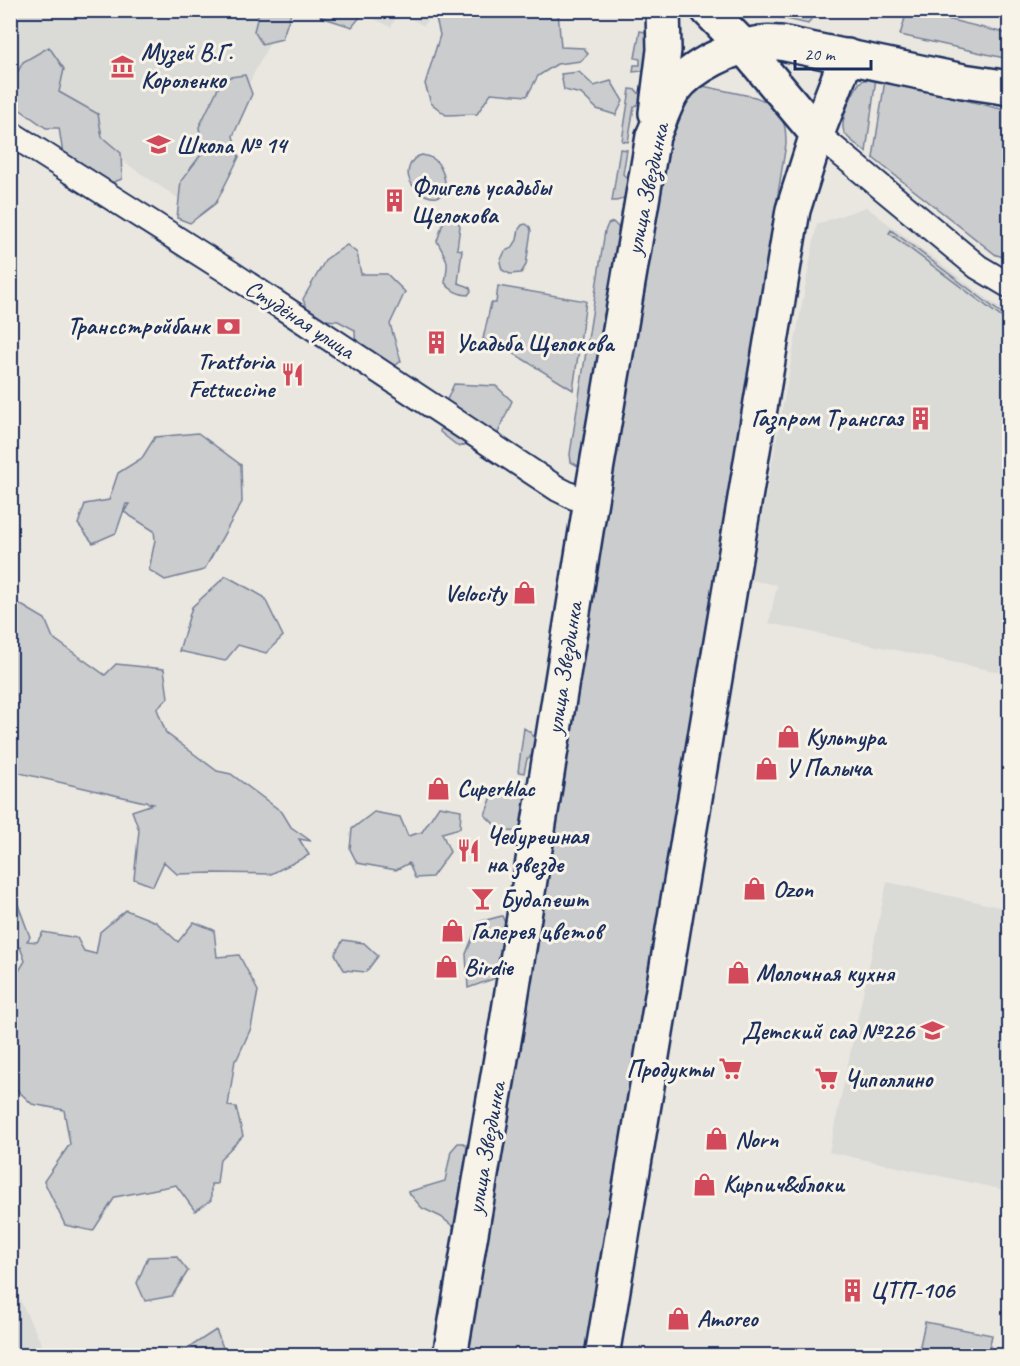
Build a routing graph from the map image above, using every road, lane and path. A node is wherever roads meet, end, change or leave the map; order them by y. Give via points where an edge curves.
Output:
1 (663, 10) edge
2 (708, 10) edge
3 (744, 47) junction
4 (847, 56) junction
5 (1010, 88) edge
6 (10, 133) edge
7 (818, 134) junction
8 (653, 136) junction
9 (1010, 286) edge
10 (591, 500) junction
11 (450, 1356) edge
12 (602, 1356) edge

1 - 8 street via 664,50
2 - 3 street
3 - 4 street, улица Звездинка via 781,43
3 - 7 street
3 - 8 street, улица Звездинка via 707,61 688,74 673,91
4 - 5 street, улица Звездинка
4 - 7 street
6 - 10 street, Студёная улица via 558,489
7 - 9 street via 978,267
7 - 12 street via 793,210
8 - 10 street, улица Звездинка
10 - 11 street, улица Звездинка

